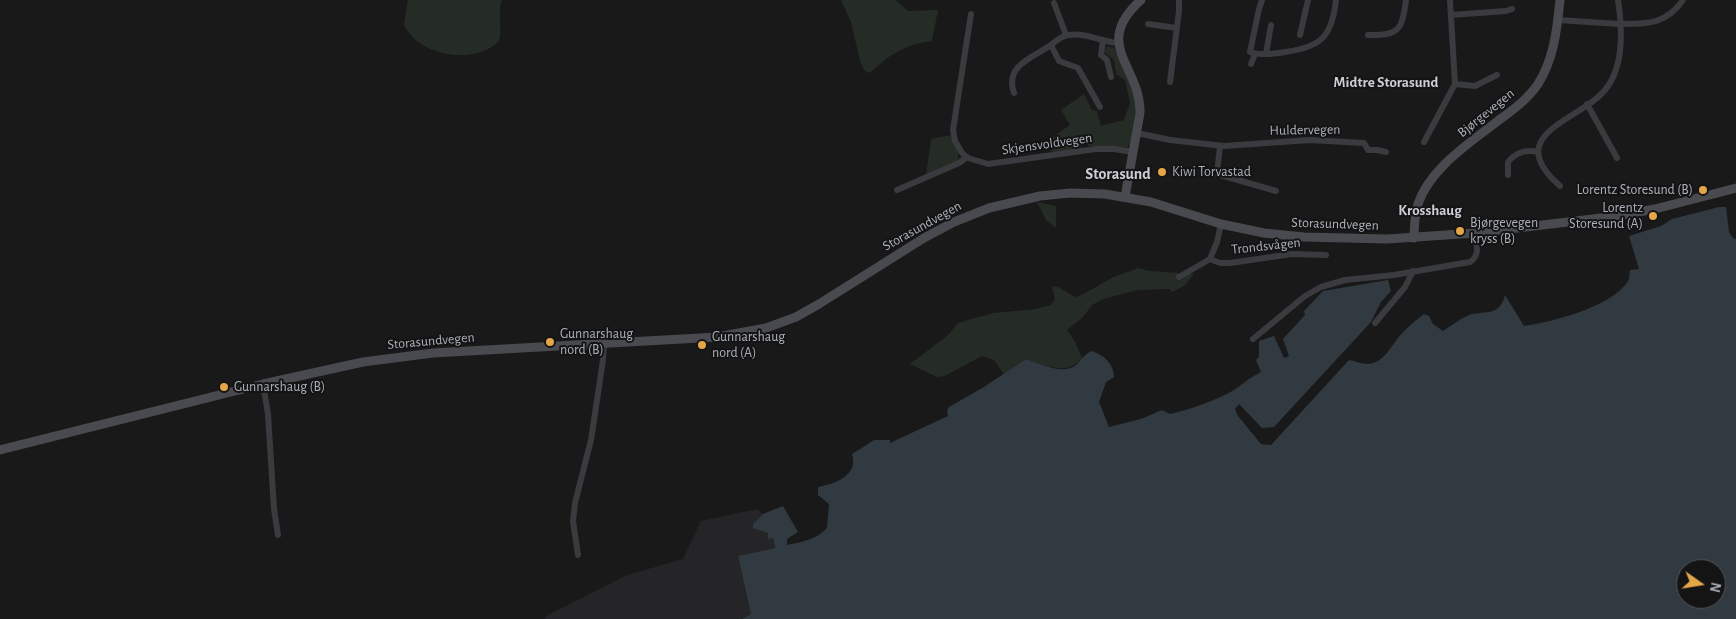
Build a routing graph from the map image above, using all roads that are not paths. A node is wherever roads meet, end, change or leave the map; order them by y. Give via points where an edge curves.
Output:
1 (1140, 0) edge
2 (1179, 0) edge
3 (1262, 0) edge
4 (1308, 0) edge
5 (1336, 0) edge
6 (1406, 0) edge
7 (1450, 0) edge
8 (1560, 0) edge
9 (1618, 0) edge
10 (1683, 0) edge
11 (1054, 3) dead end
12 (1512, 9) dead end
13 (971, 14) dead end
14 (1451, 15) junction
15 (1558, 20) junction
16 (1621, 23) junction
17 (1148, 24) dead end
18 (1271, 25) dead end
19 (1177, 28) junction
20 (1066, 35) junction
21 (1300, 35) dead end
22 (1368, 35) dead end
23 (1103, 40) junction
24 (1118, 43) junction
25 (1051, 44) junction
26 (1254, 54) junction
27 (1266, 54) junction
28 (1251, 64) dead end
29 (1497, 75) dead end
30 (1111, 77) dead end
31 (1170, 82) dead end
32 (1456, 84) junction
33 (1014, 93) dead end
34 (1587, 104) junction
35 (1100, 107) dead end
36 (1137, 133) junction
37 (1424, 142) dead end
38 (1220, 146) junction
39 (1133, 152) junction
40 (1386, 152) dead end
41 (1538, 152) junction
42 (967, 157) junction
43 (1617, 158) dead end
44 (1508, 174) dead end
45 (1560, 186) dead end
46 (1736, 188) edge
47 (897, 190) dead end
48 (1276, 191) dead end
49 (1125, 197) junction
50 (1221, 224) junction
51 (1475, 232) junction
52 (1414, 238) junction
53 (1326, 255) dead end
54 (1210, 259) junction
55 (1413, 271) junction
56 (1179, 277) dead end
57 (1375, 323) dead end
58 (1253, 340) dead end
59 (604, 343) junction
60 (263, 384) junction
61 (0, 450) edge
62 (278, 535) dead end
63 (578, 555) dead end

1 - 24 main road via 1124,19
2 - 19 street
3 - 26 street via 1251,44 1250,52
4 - 21 street
5 - 27 street via 1332,23 1319,42 1296,51
6 - 22 street via 1399,28
7 - 14 street
8 - 15 main road, Bjørgevegen
9 - 16 street
10 - 16 street via 1662,19 1648,23
11 - 20 street
12 - 14 street
13 - 42 street via 953,130 958,148
14 - 32 street
15 - 16 street
15 - 52 main road, Bjørgevegen via 1551,55 1538,84 1521,104 1460,151 1431,180 1418,203
16 - 34 street via 1613,77 1598,97
17 - 19 street
18 - 27 street
19 - 31 street
20 - 23 street
20 - 25 street
23 - 24 street
23 - 30 street via 1101,55 1107,60
24 - 36 main road via 1122,60 1139,93
25 - 33 street via 1016,69
25 - 35 street via 1059,61 1078,68
26 - 27 street
26 - 28 street
29 - 32 street via 1475,86
32 - 37 street
34 - 41 street via 1556,124 1541,142
34 - 43 street
36 - 38 street, Huldervegen
36 - 39 main road
38 - 40 street, Huldervegen via 1328,140 1364,143 1368,150
38 - 48 street via 1217,174
39 - 42 street, Skjensvoldvegen via 1096,149 988,164
39 - 49 main road
41 - 44 street via 1528,150 1512,157 1508,162
41 - 45 street via 1544,169
42 - 47 street
46 - 51 main road, Storasundvegen via 1639,212
49 - 50 main road, Storasundvegen
49 - 59 main road, Storasundvegen via 1056,194 1014,201 977,212 924,238 803,313 766,328 717,337
50 - 52 main road, Storasundvegen via 1304,237
50 - 54 street, Trondsvågen
51 - 52 main road, Storasundvegen
51 - 55 street via 1477,252 1470,262
53 - 54 street, Trondsvågen via 1292,254 1230,263
54 - 56 street
55 - 57 street via 1405,287
55 - 58 street via 1345,280 1314,290
59 - 60 main road, Storasundvegen via 406,356
59 - 63 street via 594,421 572,521
60 - 61 main road, Storasundvegen
60 - 62 street

